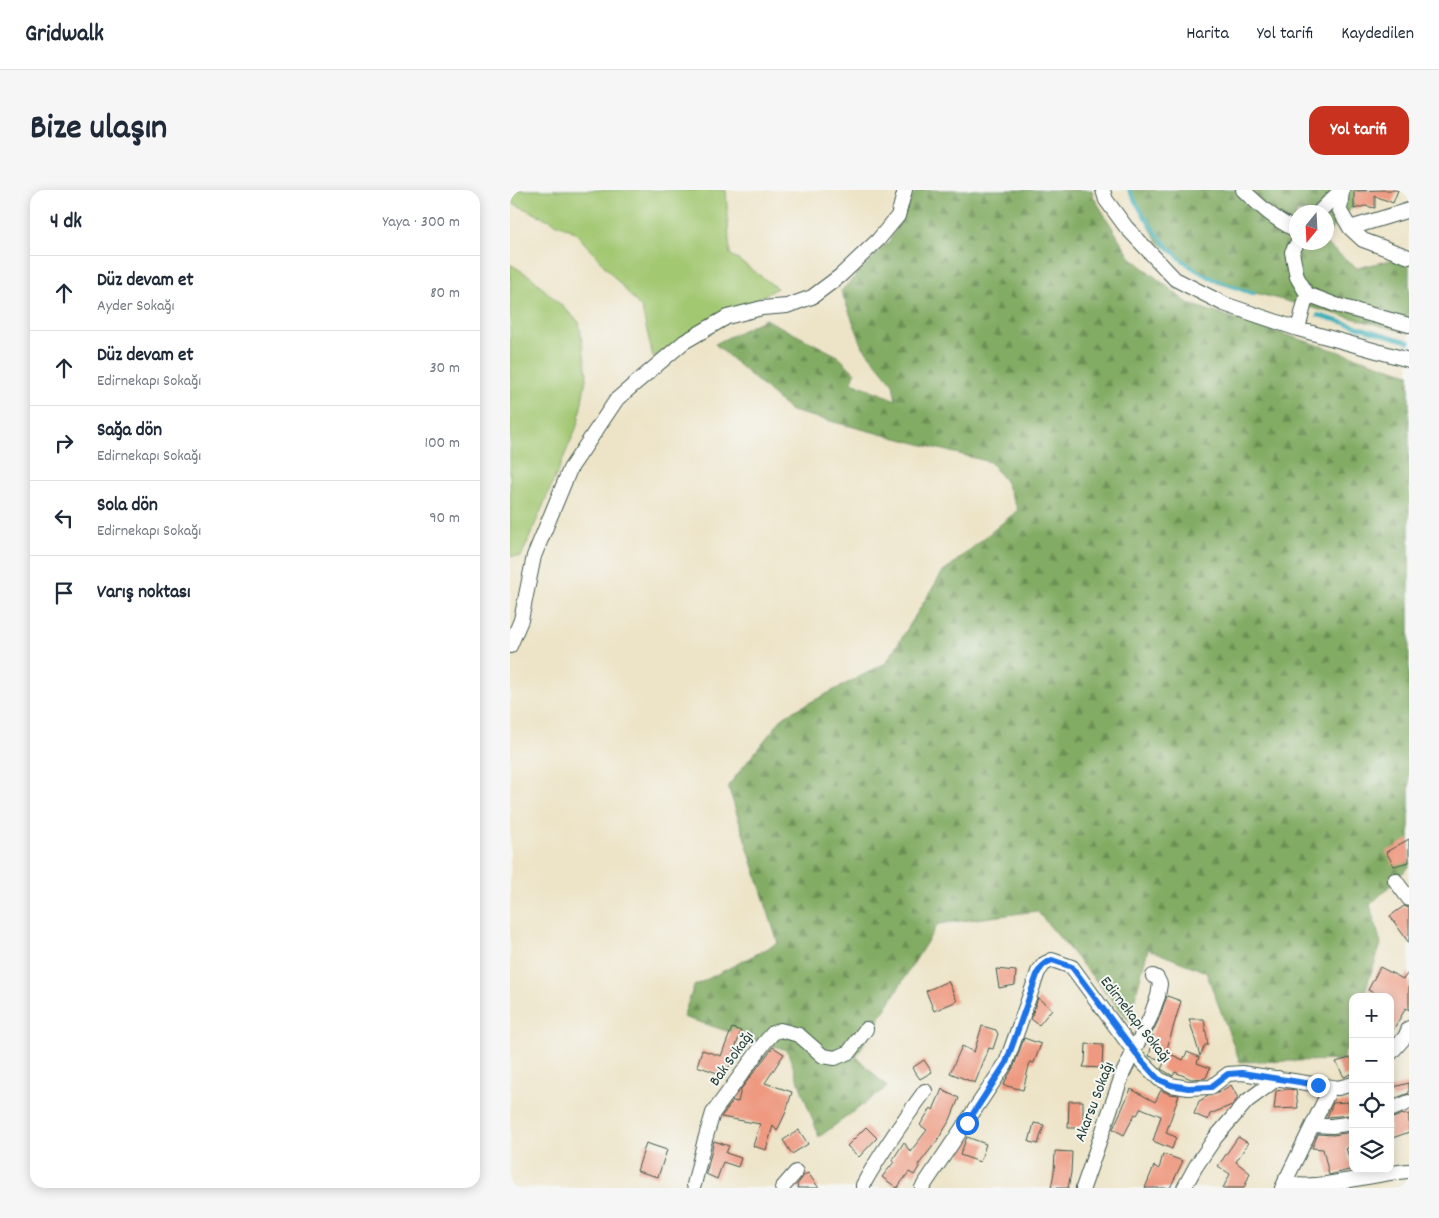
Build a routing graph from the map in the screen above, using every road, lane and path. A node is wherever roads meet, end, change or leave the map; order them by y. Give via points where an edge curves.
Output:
1 (905, 190) edge
2 (1103, 190) edge
3 (1243, 190) edge
4 (1342, 190) edge
5 (1326, 205) edge
6 (1409, 210) edge
7 (1289, 226) edge
8 (1350, 228) junction
9 (1293, 250) edge
10 (1409, 257) edge
11 (1307, 294) junction
12 (1409, 326) edge
13 (1298, 329) junction
14 (1409, 360) edge
15 (510, 646) edge
16 (1395, 880) dead end
17 (1409, 899) edge
18 (1153, 976) dead end
19 (1409, 1028) edge
20 (866, 1029) dead end
21 (1394, 1049) edge
22 (1134, 1052) junction
23 (1278, 1078) junction
24 (1349, 1085) edge
25 (1331, 1087) junction
26 (925, 1090) dead end
27 (1409, 1102) edge
28 (1394, 1108) edge
29 (1349, 1124) edge
30 (1313, 1125) junction
31 (1409, 1171) edge
32 (796, 1172) dead end
33 (1284, 1183) edge
34 (696, 1187) edge
35 (782, 1188) edge
36 (863, 1188) edge
37 (922, 1188) edge
38 (1083, 1188) edge
39 (1184, 1188) edge

1 - 15 street via 898,216 878,240 812,297 787,306 762,308 727,317 684,342 618,399 570,469 534,556 521,620
2 - 13 street via 1106,200 1126,228 1175,279 1224,304
3 - 7 street
4 - 5 street
4 - 8 street via 1340,211
6 - 8 street
8 - 10 street via 1363,240
9 - 11 street via 1297,277
11 - 12 street
11 - 13 street
13 - 14 street
16 - 17 street
18 - 22 street, Akarsu Sokağı via 1160,984 1158,996
19 - 21 street
20 - 34 street, Bak Sokağı via 849,1052 835,1058 823,1056 799,1035 780,1030 773,1033 713,1113
22 - 23 street, Edirnekapı Sokağı via 1158,1079 1171,1085 1211,1087 1228,1074 1242,1073
22 - 37 street, Edirnekapı Sokağı via 1072,967 1052,960 1044,964 1038,972 1006,1063
22 - 38 street, Akarsu Sokağı
23 - 25 street, Edirnekapı Sokağı
23 - 39 street via 1246,1101 1215,1138
24 - 25 street, Edirnekapı Sokağı
25 - 30 street
26 - 36 street via 886,1146
27 - 28 street
29 - 30 street
30 - 33 street
31 - 33 street via 1316,1186
32 - 35 street

